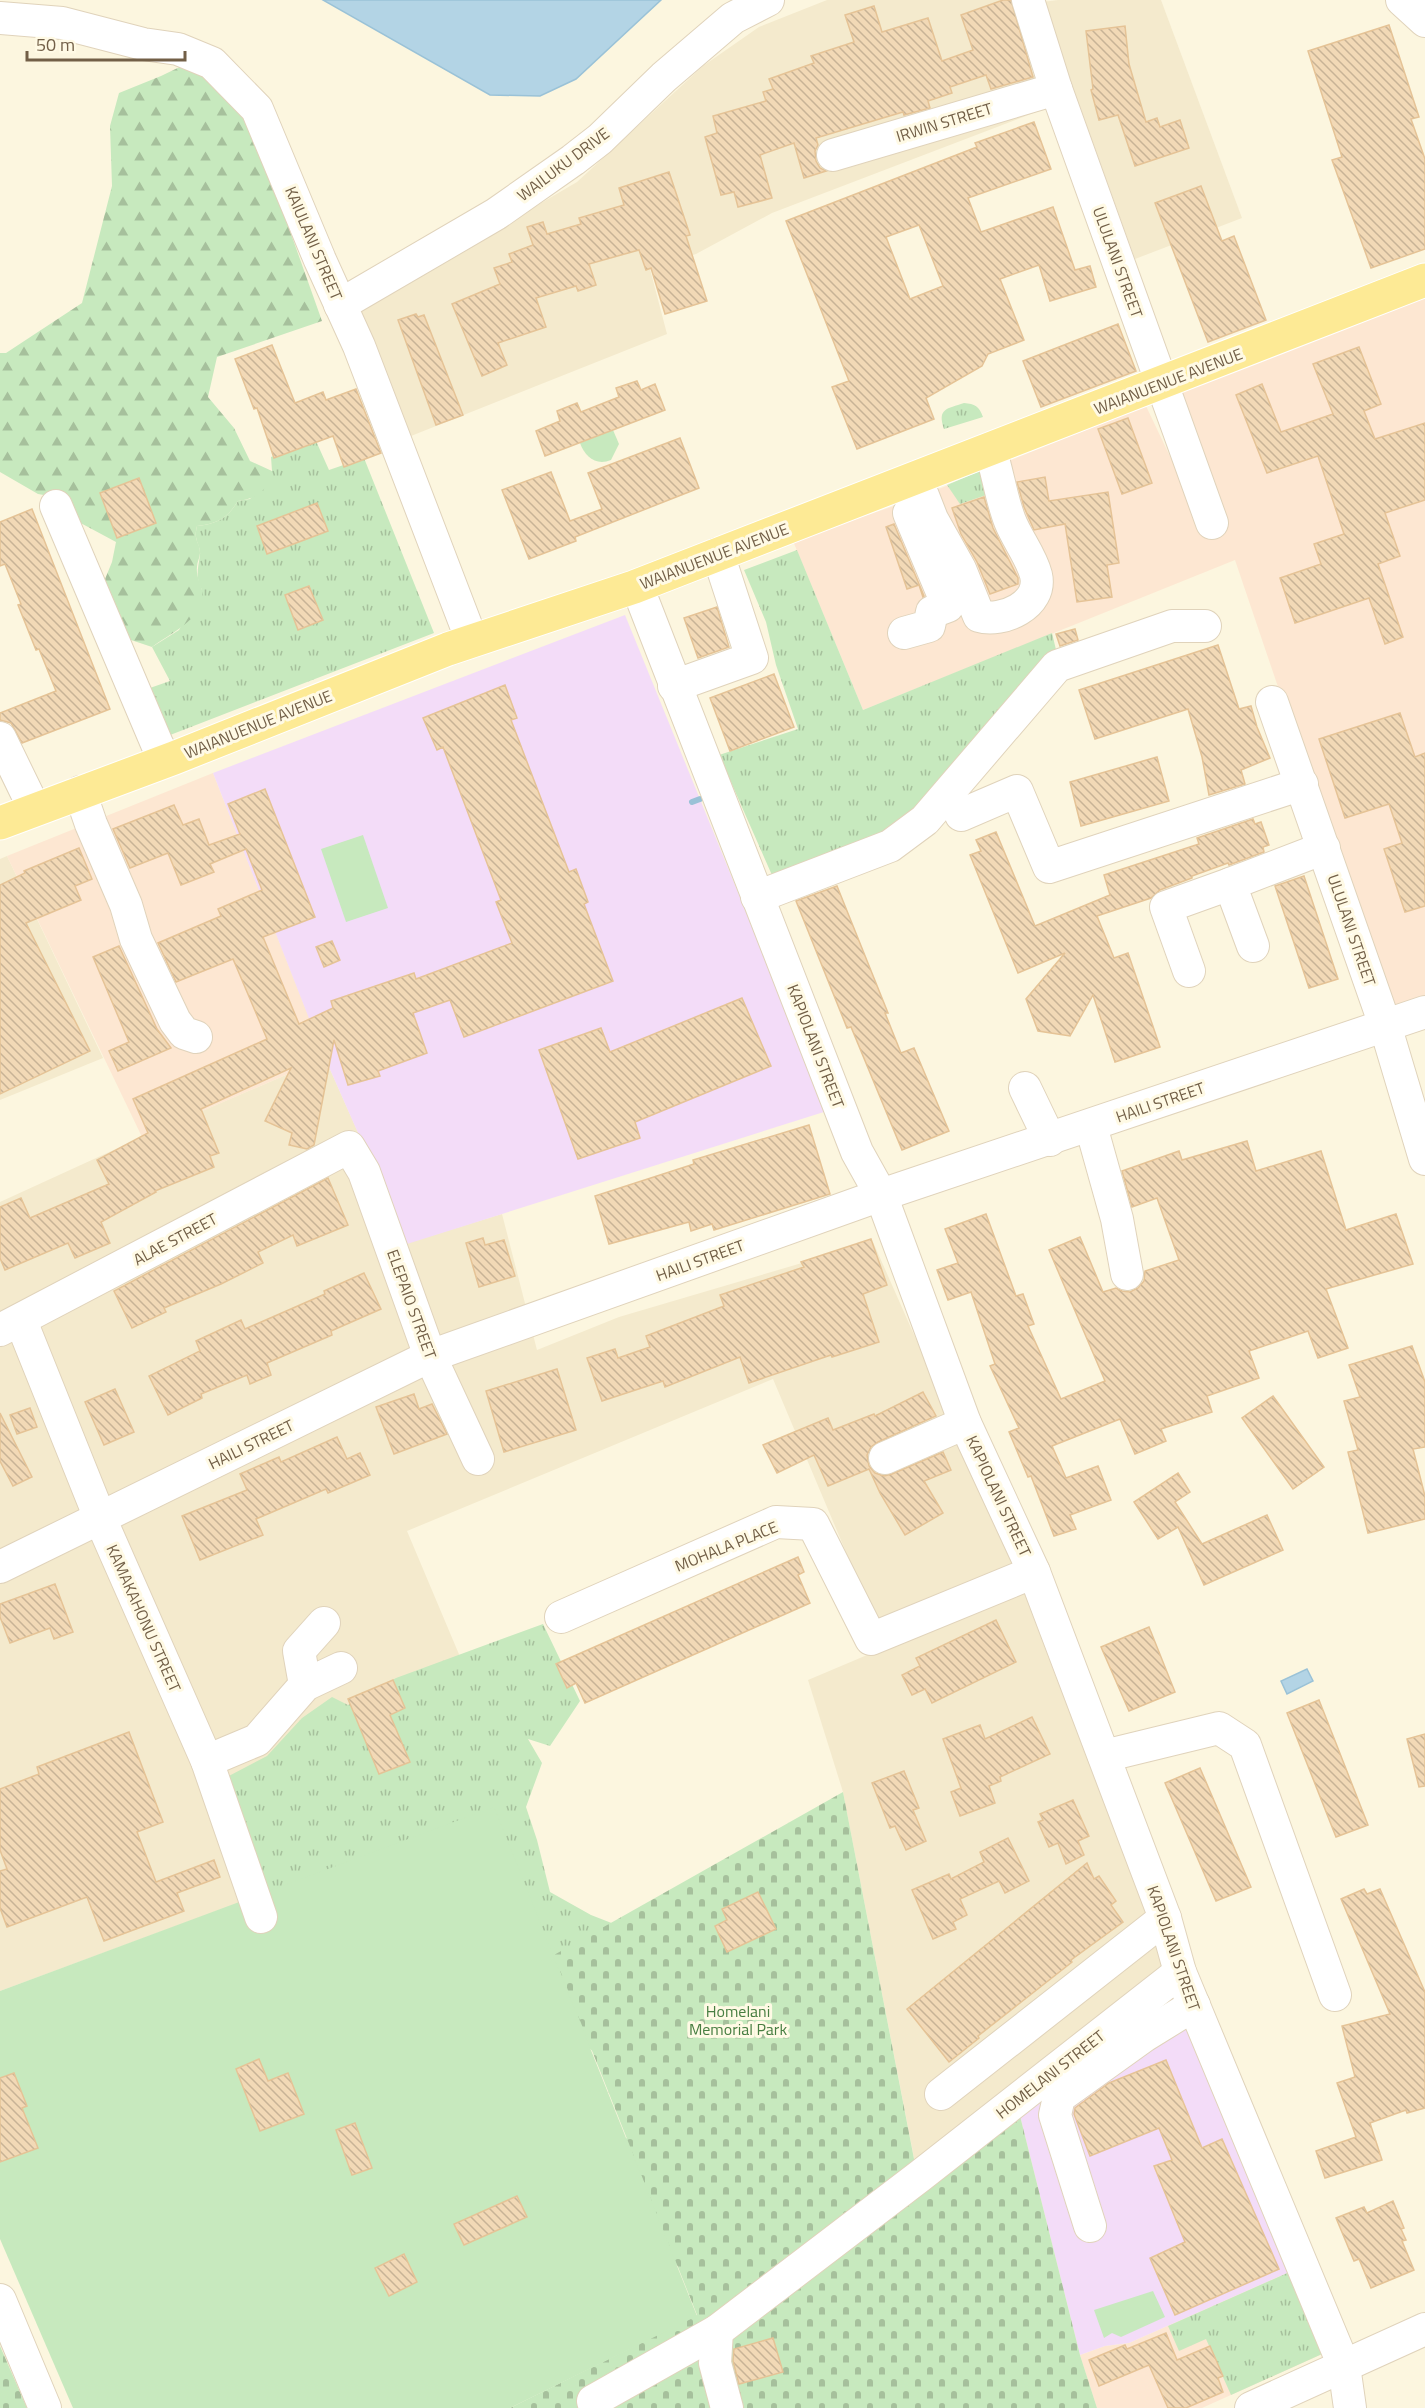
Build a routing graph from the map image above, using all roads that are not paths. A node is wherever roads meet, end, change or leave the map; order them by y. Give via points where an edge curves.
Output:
1 (768, 0) edge
2 (1028, 0) edge
3 (1402, 0) edge
4 (0, 18) edge
5 (1425, 21) edge
6 (1056, 89) junction
7 (833, 155) dead end
8 (1425, 280) edge
9 (340, 304) junction
10 (1162, 384) junction
11 (990, 449) junction
12 (907, 481) junction
13 (56, 506) dead end
14 (1212, 523) dead end
15 (718, 554) junction
16 (637, 586) junction
17 (1205, 626) dead end
18 (904, 633) dead end
19 (472, 641) junction
20 (674, 686) junction
21 (1272, 702) dead end
22 (0, 738) edge
23 (166, 761) junction
24 (0, 770) edge
25 (1302, 784) junction
26 (80, 792) junction
27 (32, 802) junction
28 (961, 815) dead end
29 (0, 823) edge
30 (1324, 848) junction
31 (1230, 884) junction
32 (757, 897) junction
33 (1253, 946) dead end
34 (1189, 971) dead end
35 (1425, 1012) edge
36 (1385, 1025) junction
37 (196, 1037) dead end
38 (1025, 1088) dead end
39 (1091, 1126) junction
40 (1050, 1140) junction
41 (349, 1147) joint
42 (1425, 1160) edge
43 (881, 1195) junction
44 (1127, 1274) dead end
45 (10, 1325) edge
46 (430, 1356) junction
47 (965, 1423) junction
48 (885, 1458) dead end
49 (478, 1459) dead end
50 (100, 1518) junction
51 (0, 1568) edge
52 (1034, 1572) junction
53 (561, 1617) dead end
54 (324, 1623) dead end
55 (340, 1668) dead end
56 (305, 1685) junction
57 (1104, 1756) junction
58 (207, 1761) junction
59 (261, 1917) dead end
60 (1165, 1918) junction
61 (1180, 1972) junction
62 (1335, 1995) dead end
63 (1194, 2005) junction
64 (941, 2094) dead end
65 (1090, 2226) dead end
66 (0, 2300) edge
67 (1425, 2329) edge
68 (717, 2331) junction
69 (1344, 2366) junction
70 (45, 2408) edge
71 (595, 2408) edge
72 (727, 2408) edge
73 (1251, 2408) edge
74 (1350, 2408) edge

1 - 9 street, WAILUKU DRIVE via 733,18 664,76 600,139 525,194
2 - 6 street, ULULANI STREET
3 - 5 street
4 - 9 street, KAIULANI STREET via 62,23 178,49 212,63 257,109
6 - 7 street, IRWIN STREET
6 - 10 street, ULULANI STREET
8 - 10 main road, WAIANUENUE AVENUE
9 - 19 street, KAIULANI STREET
10 - 11 main road, WAIANUENUE AVENUE
10 - 14 street, ULULANI STREET
11 - 12 main road, WAIANUENUE AVENUE
11 - 12 street via 1010,521 1036,576 1026,605 1011,613 990,619 979,616 960,569
12 - 15 main road, WAIANUENUE AVENUE
12 - 18 street via 948,606 932,612 929,626
13 - 23 street
15 - 16 main road, WAIANUENUE AVENUE
15 - 20 street via 752,658
16 - 19 main road, WAIANUENUE AVENUE
16 - 20 street, KAPIOLANI STREET
17 - 32 street via 1172,626 1057,666 925,820 890,846
19 - 23 main road, WAIANUENUE AVENUE
20 - 32 street, KAPIOLANI STREET
21 - 25 street, ULULANI STREET
22 - 27 street
23 - 26 main road, WAIANUENUE AVENUE
24 - 27 street
25 - 28 street via 1049,867 1017,791
25 - 30 street, ULULANI STREET
26 - 27 main road, WAIANUENUE AVENUE
26 - 37 street via 136,939 175,1021 184,1033
27 - 29 main road, WAIANUENUE AVENUE
30 - 31 street
30 - 36 street, ULULANI STREET
31 - 33 street
31 - 34 street via 1166,907
32 - 43 street, KAPIOLANI STREET via 857,1152
35 - 36 street, HAILI STREET
36 - 39 street, HAILI STREET
36 - 42 street, ULULANI STREET
38 - 40 street
39 - 40 street, HAILI STREET
39 - 44 street via 1117,1219
40 - 43 street, HAILI STREET
41 - 45 street, ALAE STREET
41 - 46 street, ELEPAIO STREET via 364,1172
43 - 46 street, HAILI STREET
43 - 47 street, KAPIOLANI STREET
45 - 50 street, KAMAKAHONU STREET
46 - 49 street, ELEPAIO STREET
46 - 50 street, HAILI STREET
47 - 48 street
47 - 52 street, KAPIOLANI STREET
50 - 51 street, HAILI STREET
50 - 58 street, KAMAKAHONU STREET
52 - 53 street, MOHALA PLACE via 871,1639 813,1524 776,1522
52 - 57 street, KAPIOLANI STREET
54 - 56 street via 299,1651
55 - 56 street
56 - 58 street via 257,1740
57 - 60 street, KAPIOLANI STREET
57 - 62 street via 1219,1728 1245,1745
58 - 59 street, KAMAKAHONU STREET
60 - 61 street, KAPIOLANI STREET
60 - 64 street
61 - 63 street, KAPIOLANI STREET
61 - 68 street, HOMELANI STREET
63 - 65 street via 1059,2097 1055,2115
63 - 69 street, KAPIOLANI STREET
66 - 70 street
67 - 69 street
68 - 71 street, HOMELANI STREET via 593,2401
68 - 72 street via 716,2363
69 - 73 street
69 - 74 street, KAPIOLANI STREET

